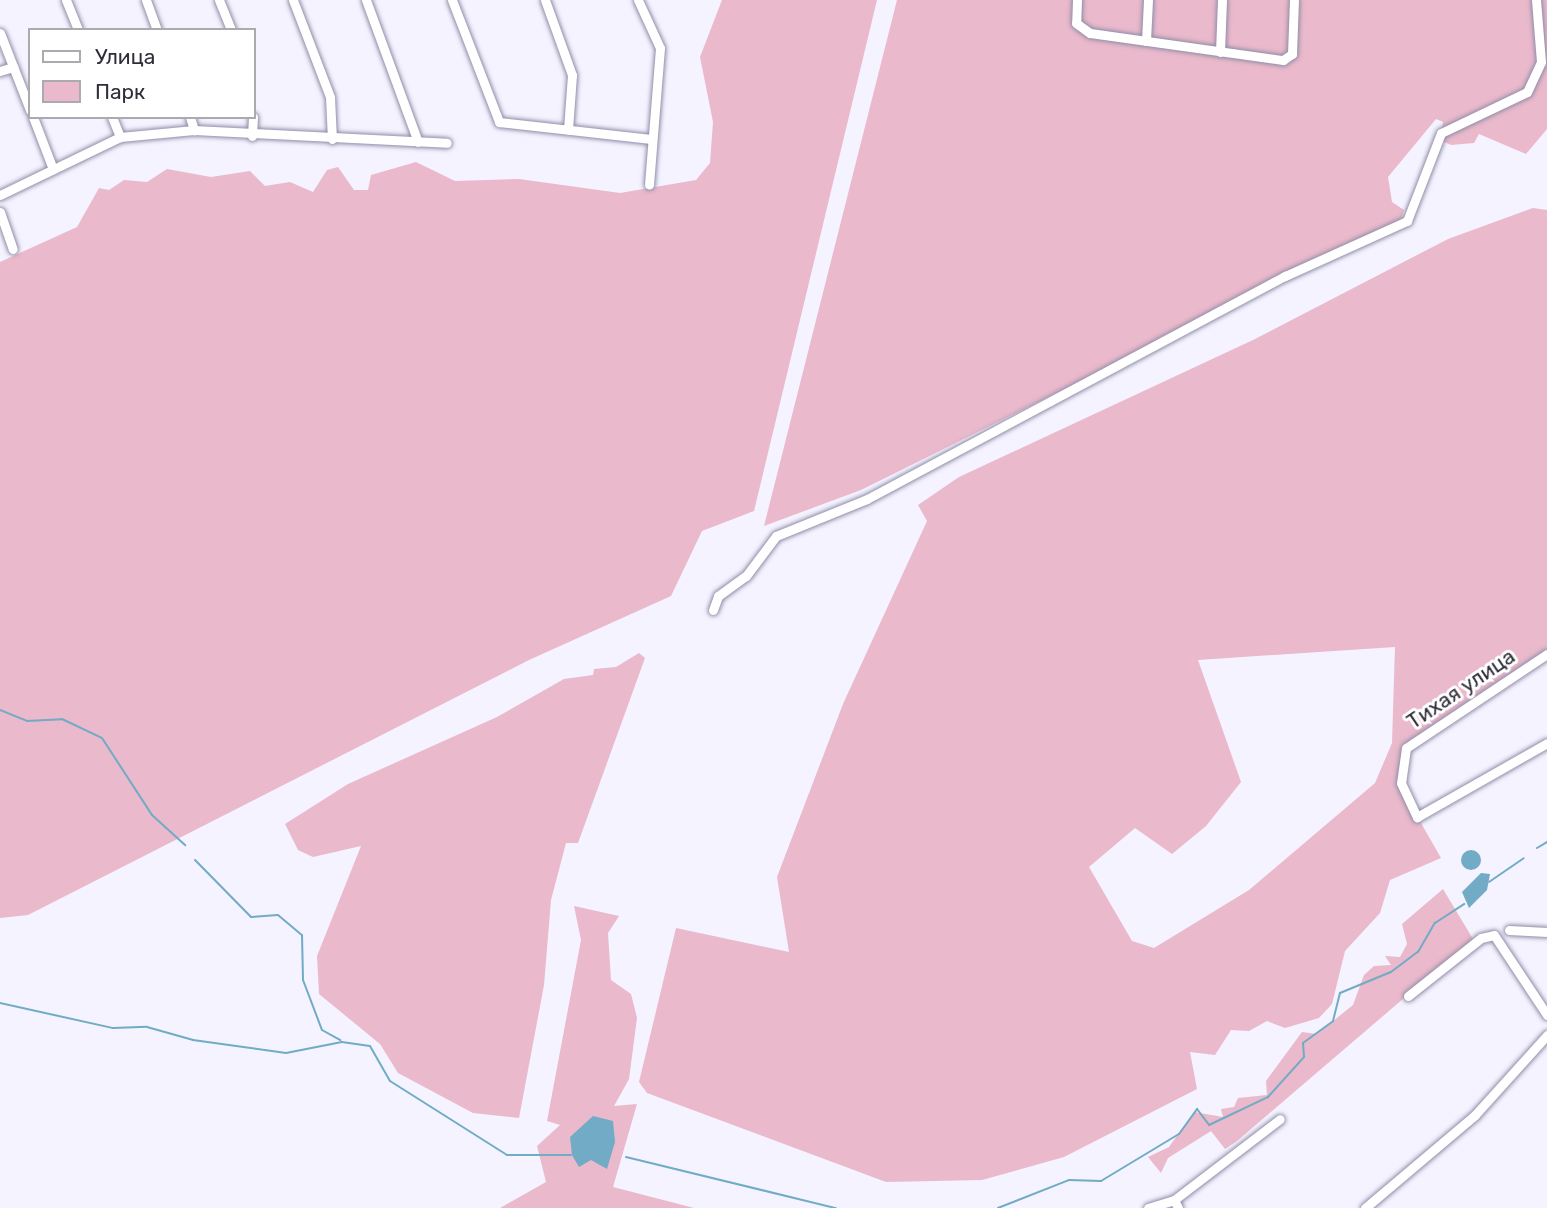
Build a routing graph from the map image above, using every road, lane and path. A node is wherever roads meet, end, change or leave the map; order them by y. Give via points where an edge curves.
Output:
1 (66, 0) edge
2 (146, 0) edge
3 (219, 0) edge
4 (293, 0) edge
5 (366, 0) edge
6 (452, 0) edge
7 (545, 0) edge
8 (638, 0) edge
9 (1148, 0) edge
10 (1222, 0) edge
11 (1294, 0) edge
12 (1536, 0) edge
13 (1077, 3) edge
14 (77, 28) edge
15 (156, 28) edge
16 (230, 28) edge
17 (0, 33) edge
18 (1146, 41) junction
19 (1220, 52) junction
20 (13, 66) junction
21 (0, 71) edge
22 (28, 105) edge
23 (34, 119) edge
24 (113, 119) edge
25 (191, 119) edge
26 (253, 119) edge
27 (194, 130) junction
28 (568, 130) junction
29 (252, 136) junction
30 (120, 137) junction
31 (331, 139) junction
32 (651, 139) junction
33 (418, 142) junction
34 (447, 143) dead end
35 (53, 169) junction
36 (649, 185) dead end
37 (0, 195) edge
38 (0, 212) edge
39 (13, 249) dead end
40 (713, 610) dead end
41 (1547, 654) edge
42 (1547, 743) edge
43 (1510, 930) dead end
44 (1547, 932) edge
45 (1408, 996) dead end
46 (1547, 1015) edge
47 (1547, 1035) edge
48 (1280, 1119) dead end
49 (1176, 1204) edge
50 (1148, 1208) edge
51 (1365, 1208) edge

1 - 14 street
2 - 15 street
3 - 16 street
4 - 31 street via 330,97
5 - 33 street
6 - 28 street via 499,122
7 - 28 street via 572,75
8 - 32 street via 659,36
9 - 18 street
10 - 19 street
11 - 19 street via 1292,54 1283,60
12 - 40 street via 1541,62 1527,92 1441,133 1407,221 1285,276 867,499 776,536 753,568 718,596
13 - 18 street via 1080,29
17 - 20 street
18 - 19 street
20 - 21 street
20 - 22 street
23 - 35 street
24 - 30 street
25 - 27 street
26 - 29 street
27 - 29 street
27 - 30 street
28 - 32 street
29 - 31 street
30 - 35 street
31 - 33 street
32 - 36 street
33 - 34 street
35 - 37 street
38 - 39 street
41 - 42 street, Тихая улица via 1406,748 1401,783 1417,817
43 - 44 street
45 - 46 street via 1481,937 1494,935
47 - 51 street via 1465,1124
48 - 49 street
49 - 50 street

